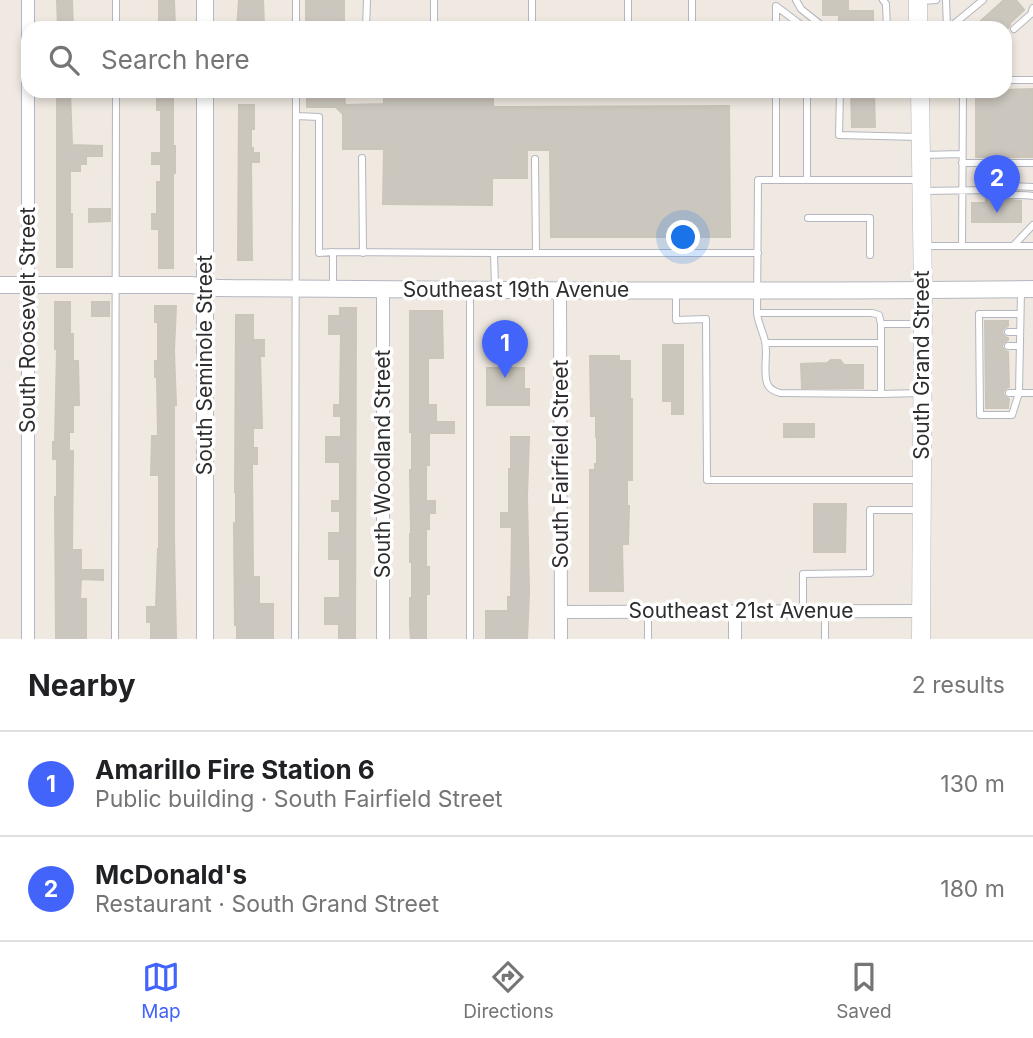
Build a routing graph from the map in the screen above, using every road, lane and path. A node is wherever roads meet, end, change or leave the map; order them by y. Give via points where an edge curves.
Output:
1 (28, 0) edge
2 (116, 0) edge
3 (205, 0) edge
4 (296, 0) edge
5 (366, 0) edge
6 (434, 0) edge
7 (532, 0) edge
8 (628, 0) edge
9 (692, 0) edge
10 (796, 0) edge
11 (883, 0) edge
12 (936, 0) edge
13 (946, 0) edge
14 (982, 0) edge
15 (963, 2) dead end
16 (774, 3) edge
17 (1033, 8) edge
18 (970, 10) junction
19 (917, 11) edge
20 (28, 21) edge
21 (116, 21) edge
22 (205, 21) edge
23 (296, 21) edge
24 (366, 21) edge
25 (434, 21) edge
26 (532, 21) edge
27 (628, 21) edge
28 (692, 21) edge
29 (775, 21) edge
30 (796, 21) edge
31 (816, 21) edge
32 (887, 21) edge
33 (897, 21) edge
34 (948, 21) edge
35 (957, 21) edge
36 (1014, 29) dead end
37 (1012, 80) edge
38 (1033, 80) edge
39 (28, 98) edge
40 (116, 98) edge
41 (205, 98) edge
42 (296, 98) edge
43 (776, 98) edge
44 (807, 98) edge
45 (840, 98) edge
46 (920, 98) edge
47 (963, 98) edge
48 (296, 116) junction
49 (921, 146) junction
50 (962, 154) junction
51 (362, 158) dead end
52 (535, 159) dead end
53 (962, 163) junction
54 (1033, 163) edge
55 (776, 180) junction
56 (807, 180) junction
57 (921, 186) junction
58 (1033, 187) edge
59 (962, 190) junction
60 (989, 190) junction
61 (1033, 196) edge
62 (808, 218) dead end
63 (1033, 225) edge
64 (922, 246) junction
65 (962, 246) junction
66 (1013, 246) junction
67 (1033, 246) edge
68 (333, 253) junction
69 (363, 253) junction
70 (494, 253) junction
71 (536, 253) junction
72 (758, 253) junction
73 (870, 255) dead end
74 (0, 285) edge
75 (28, 285) junction
76 (115, 285) junction
77 (205, 287) junction
78 (295, 289) junction
79 (333, 289) junction
80 (383, 289) junction
81 (470, 289) junction
82 (1027, 289) edge
83 (495, 290) junction
84 (561, 290) junction
85 (676, 290) junction
86 (758, 291) junction
87 (923, 291) junction
88 (757, 313) junction
89 (1020, 314) junction
90 (881, 324) junction
91 (923, 324) junction
92 (1008, 332) dead end
93 (1020, 332) junction
94 (766, 343) junction
95 (881, 344) junction
96 (1008, 346) dead end
97 (1020, 346) junction
98 (1020, 362) junction
99 (1009, 363) dead end
100 (1009, 379) dead end
101 (1020, 379) junction
102 (923, 393) junction
103 (1009, 393) dead end
104 (1019, 393) junction
105 (1033, 393) edge
106 (881, 394) junction
107 (922, 480) junction
108 (922, 510) junction
109 (735, 611) junction
110 (803, 611) junction
111 (825, 611) junction
112 (921, 611) junction
113 (561, 612) junction
114 (648, 612) junction
115 (27, 639) edge
116 (115, 639) edge
117 (205, 639) edge
118 (295, 639) edge
119 (383, 639) edge
120 (470, 639) edge
121 (561, 639) edge
122 (648, 639) edge
123 (735, 639) edge
124 (825, 639) edge
125 (921, 639) edge

1 - 20 street, South Roosevelt Street
2 - 21 lane
3 - 22 street
4 - 23 lane
5 - 24 lane
6 - 25 lane
7 - 26 lane
8 - 27 lane
9 - 28 lane
10 - 31 lane
11 - 32 lane
12 - 19 lane
13 - 34 lane
14 - 18 lane
15 - 18 lane
16 - 29 lane
16 - 30 lane
17 - 36 lane
18 - 35 lane
19 - 33 lane
37 - 38 lane
39 - 75 street, South Roosevelt Street
40 - 76 lane
41 - 77 street, South Seminole Street
42 - 48 lane
43 - 55 lane
44 - 56 lane
45 - 49 lane via 839,135
46 - 49 main road, South Grand Street
47 - 50 lane
48 - 68 lane via 320,117 319,253
48 - 78 lane
49 - 50 lane
49 - 57 main road, South Grand Street
50 - 53 lane
51 - 69 lane
52 - 71 lane
53 - 54 lane
53 - 59 lane
55 - 56 lane
55 - 72 lane via 758,180
56 - 57 lane
57 - 59 lane
57 - 64 main road, South Grand Street
58 - 60 lane
59 - 60 lane
59 - 65 lane
60 - 61 lane
62 - 73 lane via 870,218
63 - 66 lane
64 - 65 lane
64 - 87 main road, South Grand Street
65 - 66 lane
66 - 67 lane
68 - 69 lane
68 - 79 lane
69 - 70 lane
70 - 71 lane
70 - 83 lane
71 - 72 lane
72 - 86 lane
74 - 75 street, Southeast 19th Avenue
75 - 76 street, Southeast 19th Avenue
75 - 115 street, South Roosevelt Street
76 - 77 street, Southeast 19th Avenue
76 - 116 lane
77 - 78 street, Southeast 19th Avenue
77 - 117 street, South Seminole Street
78 - 79 street, Southeast 19th Avenue
78 - 118 lane
79 - 80 street, Southeast 19th Avenue
80 - 81 street, Southeast 19th Avenue
80 - 119 street, South Woodland Street
81 - 83 street, Southeast 19th Avenue
81 - 120 lane
82 - 87 street, Southeast 19th Avenue
82 - 89 lane
83 - 84 street, Southeast 19th Avenue
84 - 85 street, Southeast 19th Avenue
84 - 113 street, South Fairfield Street
85 - 86 street, Southeast 19th Avenue
85 - 107 lane via 676,320 706,319 707,480
86 - 87 street, Southeast 19th Avenue
86 - 88 lane
87 - 91 main road, South Grand Street
88 - 90 lane via 872,313 879,315
88 - 94 lane
89 - 93 lane
89 - 104 lane via 979,314 980,415 1012,415
90 - 91 lane
90 - 95 lane
91 - 102 main road, South Grand Street
92 - 93 lane
93 - 97 lane
94 - 95 lane
94 - 106 lane via 766,379 771,390
95 - 106 lane
96 - 97 lane
97 - 98 lane
98 - 99 lane
98 - 101 lane
100 - 101 lane
101 - 104 lane
102 - 106 lane
102 - 107 main road, South Grand Street
103 - 104 lane
104 - 105 lane
107 - 108 main road, South Grand Street
108 - 110 lane via 870,510 870,573 803,574
108 - 112 main road, South Grand Street
109 - 110 street, Southeast 21st Avenue
109 - 114 street, Southeast 21st Avenue
109 - 123 street
110 - 111 street, Southeast 21st Avenue
111 - 112 street, Southeast 21st Avenue
111 - 124 lane
112 - 125 main road, South Grand Street
113 - 114 street, Southeast 21st Avenue
113 - 121 street, South Fairfield Street
114 - 122 lane

